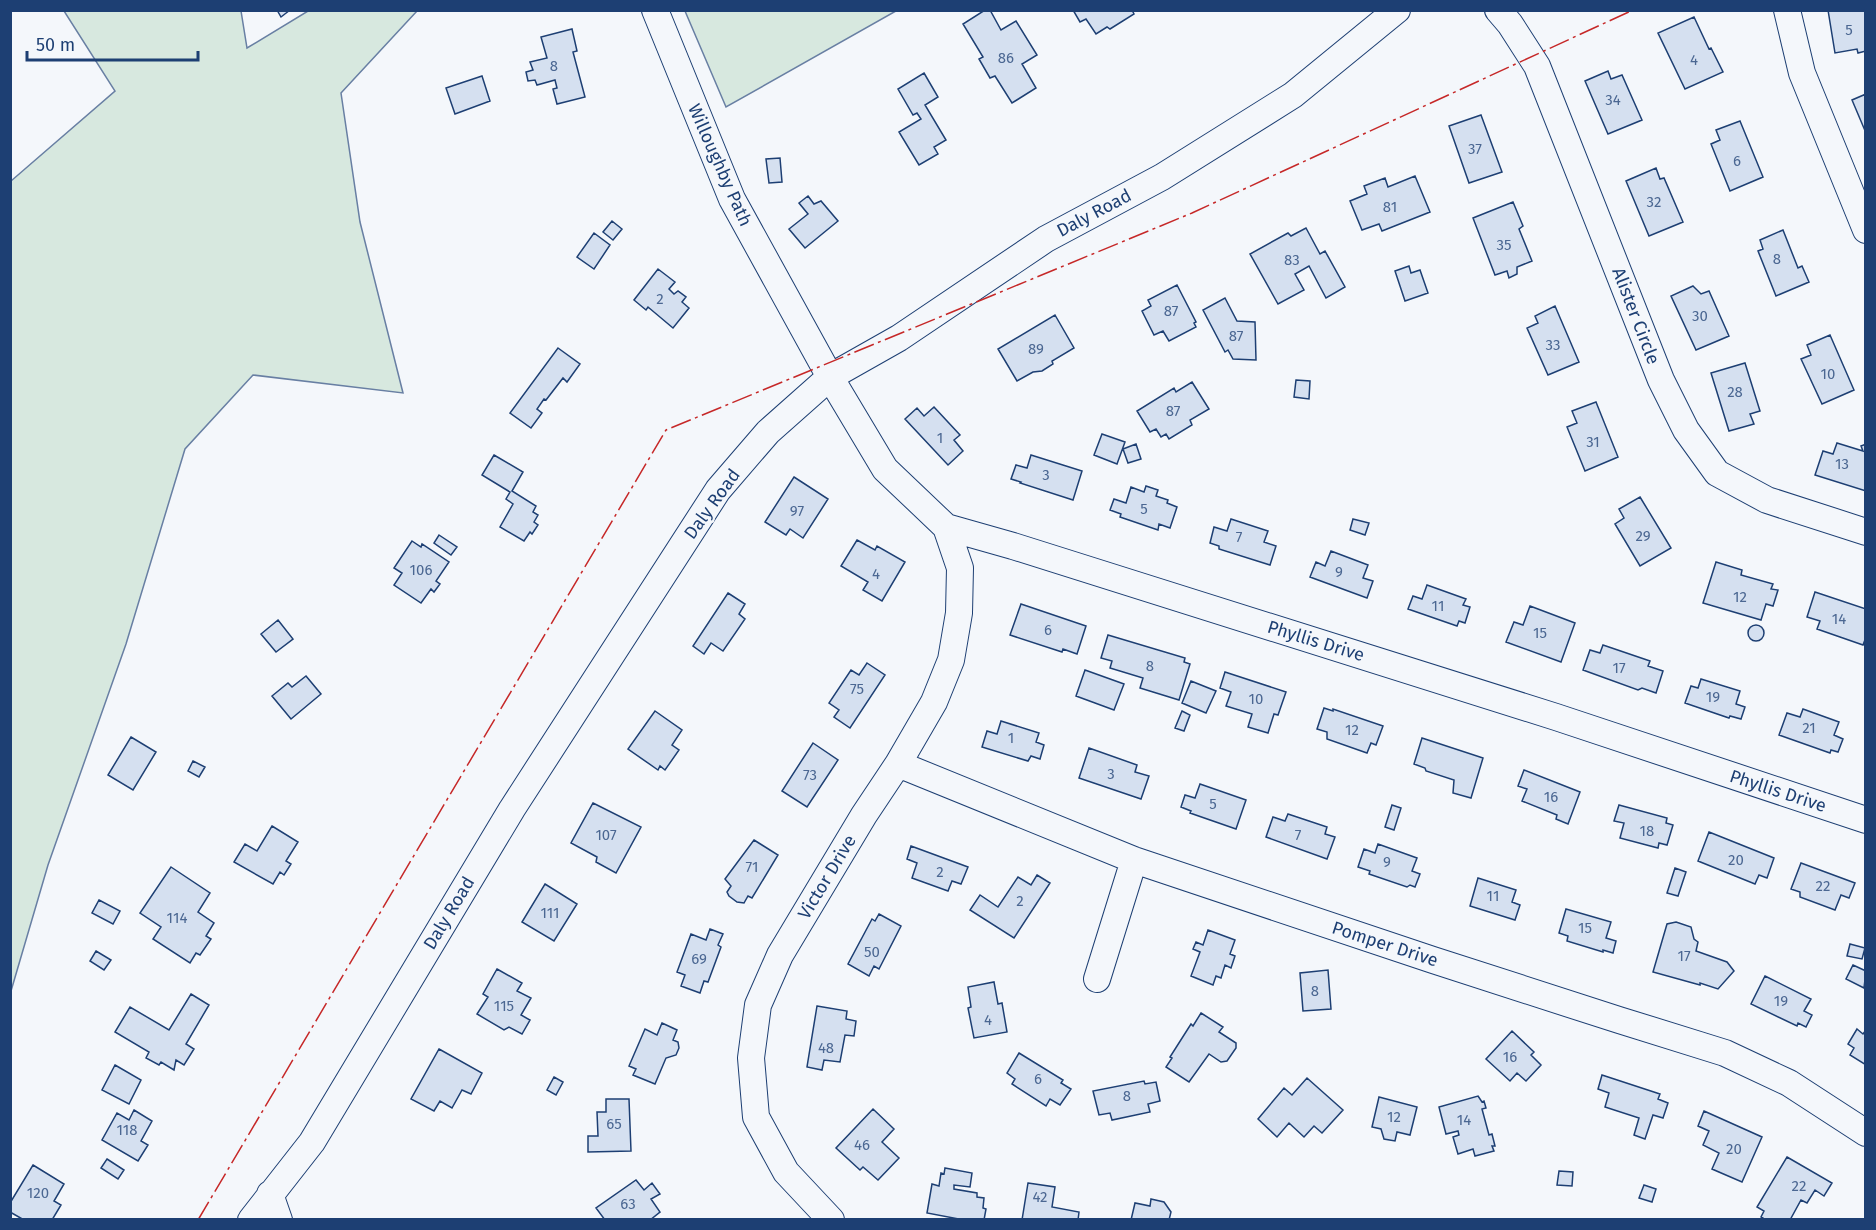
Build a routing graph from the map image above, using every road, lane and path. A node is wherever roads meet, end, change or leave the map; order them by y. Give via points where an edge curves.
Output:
1 (655, 10) edge
2 (1397, 10) edge
3 (1498, 10) edge
4 (1787, 10) edge
5 (1866, 230) edge
6 (830, 377) junction
7 (946, 526) junction
8 (1866, 532) edge
9 (898, 764) junction
10 (1866, 820) edge
11 (1134, 860) junction
12 (1096, 979) dead end
13 (1866, 1133) edge
14 (270, 1194) junction
15 (251, 1220) edge
16 (279, 1220) edge
17 (831, 1220) edge

1 - 6 street, Willoughby Path via 732,199
2 - 6 street, Daly Road via 1293,95 1162,177 1046,239 899,338
3 - 8 street, Alister Circle via 1537,66 1661,380 1686,430 1717,473 1767,500
4 - 5 street via 1802,73
6 - 7 street, Phyllis Drive via 885,469
6 - 14 street, Daly Road via 768,432 718,490 512,810 312,1142
7 - 9 street, Victor Drive via 960,568 959,613 951,660 934,702
7 - 10 street, Phyllis Drive via 1545,713
9 - 11 street, Pomper Drive
9 - 17 street, Victor Drive via 780,955 758,1005 751,1058 756,1117 786,1172
11 - 12 street
11 - 13 street, Pomper Drive via 1725,1053 1789,1083
14 - 15 street, Daly Road
14 - 16 street

